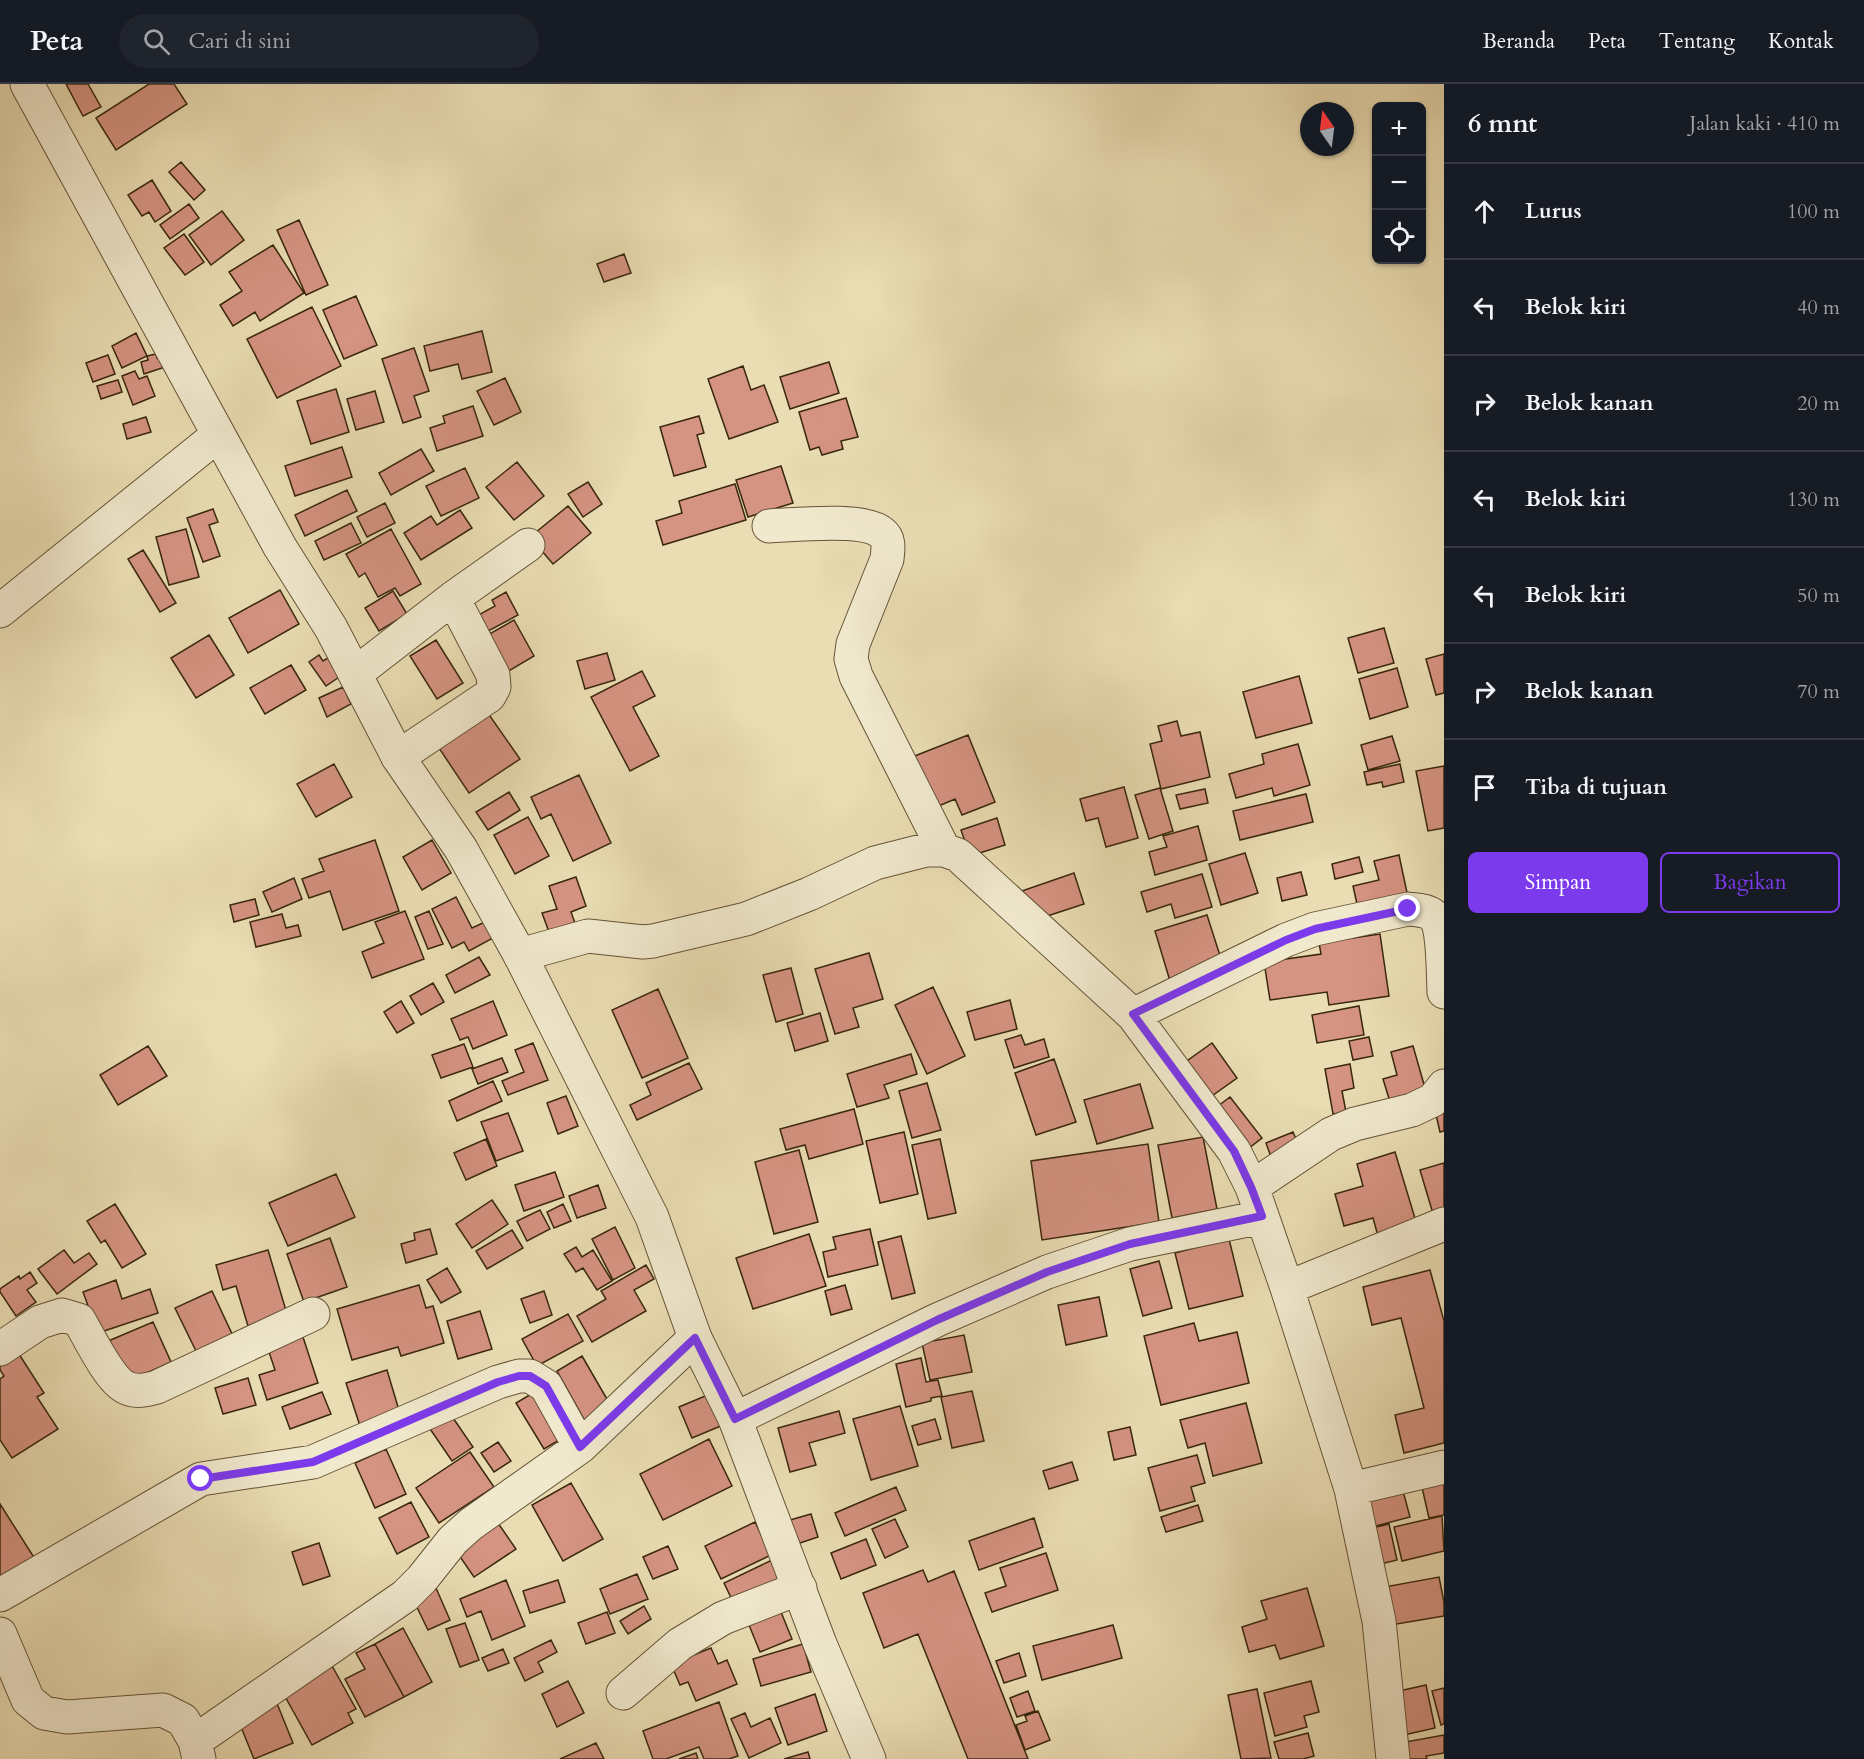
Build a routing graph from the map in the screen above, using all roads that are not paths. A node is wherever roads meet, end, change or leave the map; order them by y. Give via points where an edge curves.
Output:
1 (27, 84) edge
2 (218, 435) junction
3 (769, 526) dead end
4 (528, 545) dead end
5 (453, 598) junction
6 (0, 611) edge
7 (356, 673) junction
8 (398, 757) junction
9 (944, 850) junction
10 (520, 955) junction
11 (1444, 992) edge
12 (1133, 1014) junction
13 (1444, 1086) edge
14 (1257, 1202) junction
15 (1444, 1224) edge
16 (1287, 1288) junction
17 (312, 1314) dead end
18 (695, 1338) junction
19 (0, 1349) edge
20 (735, 1419) junction
21 (580, 1447) junction
22 (1444, 1467) edge
23 (1351, 1489) junction
24 (800, 1588) junction
25 (0, 1595) edge
26 (0, 1634) edge
27 (622, 1692) dead end
28 (197, 1750) edge
29 (869, 1759) edge
30 (1393, 1759) edge

1 - 2 street
2 - 6 street
2 - 7 street
3 - 9 street via 857,523 884,534 887,560 853,644 851,659
4 - 5 street
5 - 7 street
5 - 8 street via 493,675 494,687 489,696
7 - 8 street
8 - 10 street via 461,849
9 - 10 street via 926,850 875,863 746,919 653,941 588,936
9 - 12 street via 958,855
10 - 18 street via 652,1217
11 - 12 street via 1441,929 1434,916 1408,909 1315,929 1286,940
12 - 14 street via 1234,1151
13 - 14 street via 1433,1100 1412,1110 1331,1134
14 - 16 street
14 - 20 street via 1047,1272 937,1320
15 - 16 street
16 - 23 street
17 - 19 street via 141,1391 125,1387 110,1372 79,1320 62,1316 40,1322
18 - 20 street
18 - 21 street
20 - 24 street
21 - 25 street via 546,1386 530,1376 519,1376 313,1462 201,1479
21 - 28 street via 471,1524 405,1596
22 - 23 street
23 - 30 street via 1379,1621
24 - 27 street via 723,1618 680,1644
24 - 29 street
26 - 28 street via 28,1700 44,1713 67,1717 163,1710 183,1720

